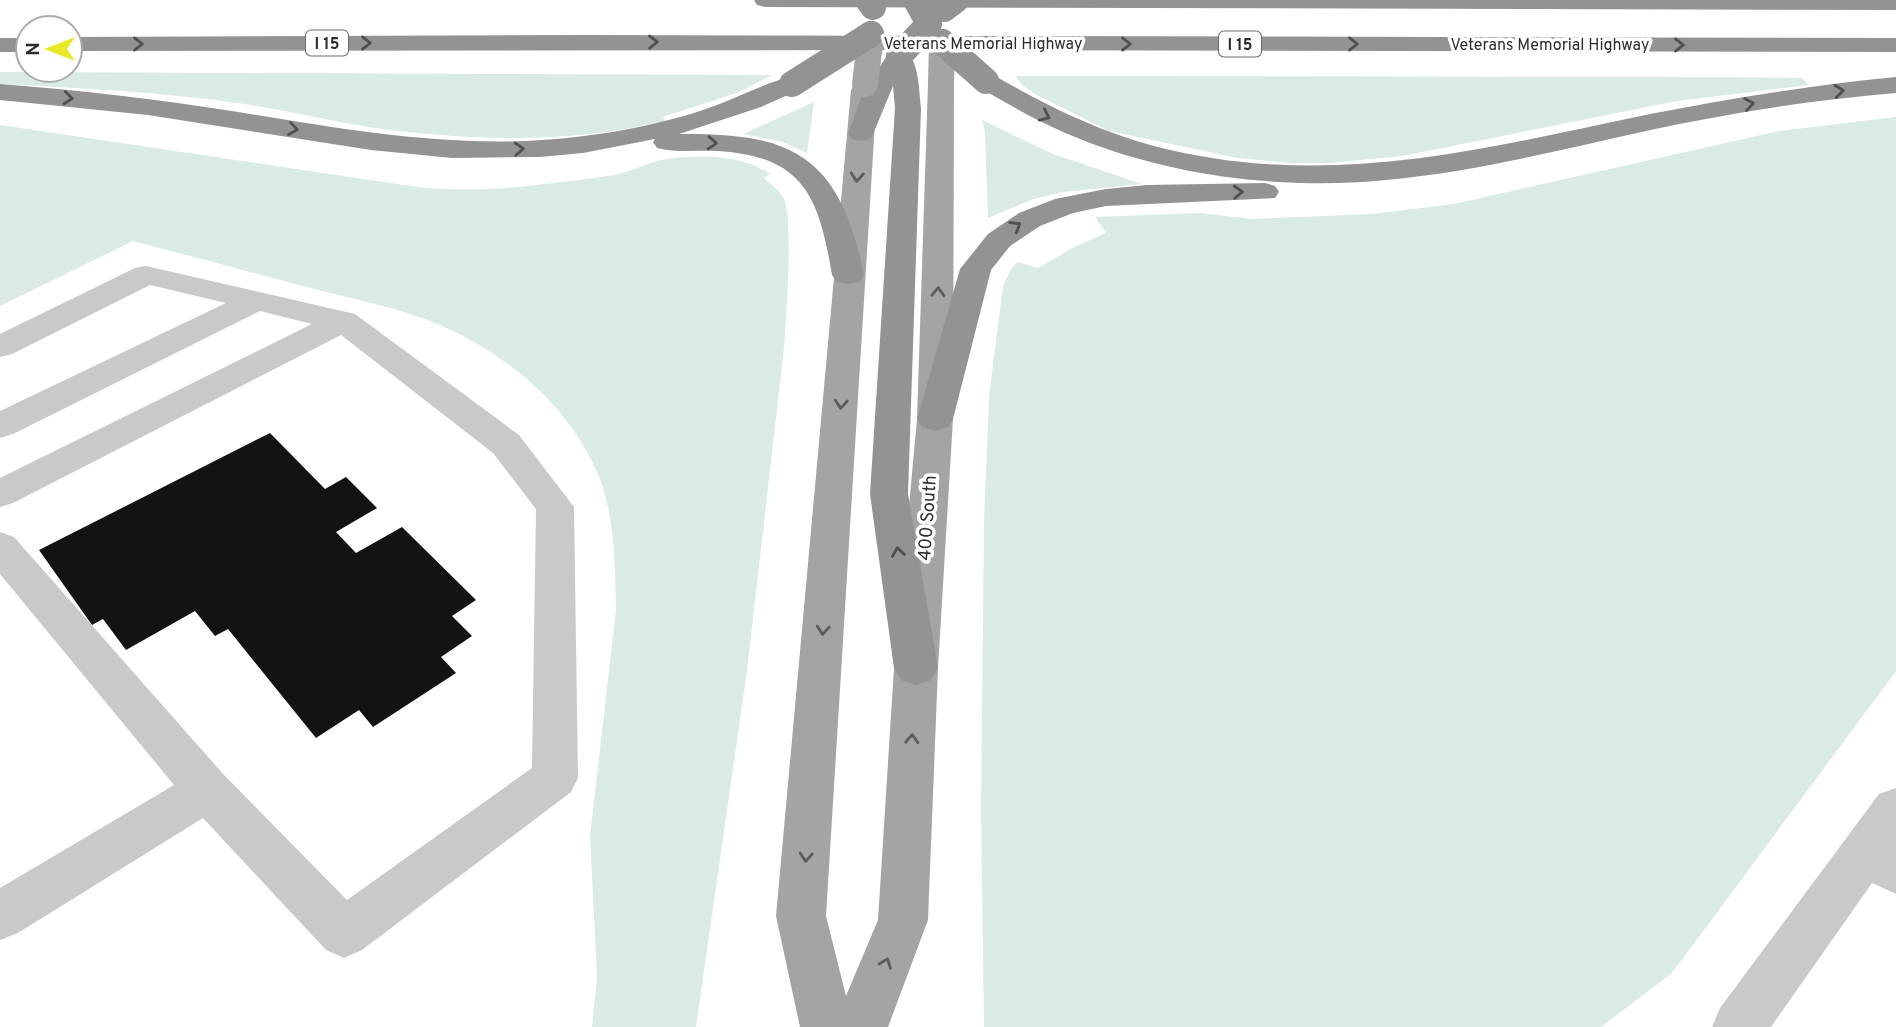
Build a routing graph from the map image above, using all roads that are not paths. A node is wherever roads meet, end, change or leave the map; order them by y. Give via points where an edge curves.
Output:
1 (765, 0) edge
2 (908, 0) edge
3 (916, 0) edge
4 (1896, 3) edge
5 (874, 13) edge
6 (943, 15) edge
7 (84, 44) edge
8 (1896, 45) edge
9 (899, 79) junction
10 (1896, 85) edge
11 (0, 92) edge
12 (1634, 125) junction
13 (570, 145) junction
14 (848, 275) junction
15 (256, 301) junction
16 (343, 321) junction
17 (0, 347) edge
18 (935, 419) junction
19 (0, 426) edge
20 (1, 492) edge
21 (0, 547) edge
22 (916, 668) junction
23 (206, 790) junction
24 (1896, 808) edge
25 (1881, 861) edge
26 (0, 916) edge
27 (827, 1027) edge
28 (861, 1027) edge
29 (1739, 1027) edge

1 - 4 highway
2 - 5 highway
3 - 6 highway, bridge
5 - 9 main road, 400 South, bridge
5 - 9 highway
5 - 13 highway, bridge via 792,84 744,105 635,136
6 - 9 main road, 400 South, bridge
6 - 9 highway, bridge
6 -> 12 highway, bridge via 986,81 1042,115 1119,144 1201,164 1262,172 1409,170
7 -> 8 highway, Veterans Memorial Highway / I 15
9 -> 14 main road, 400 South via 861,132
18 -> 9 main road, 400 South
22 -> 9 highway via 889,494 908,108
12 -> 10 highway via 1783,98
11 -> 13 highway via 134,105 417,148
18 -> 12 highway via 976,269 1000,237 1041,213 1112,197 1377,186 1536,155
13 -> 14 highway via 705,142 783,156 806,171 818,188 842,244
14 -> 27 main road, 400 South via 801,916
15 - 16 lane
15 - 17 lane via 146,275
15 - 19 lane
16 - 20 lane
16 - 23 lane via 506,444 555,507 555,778 344,933
18 - 22 main road, 400 South
21 - 23 lane
28 -> 22 main road, 400 South via 903,920
23 - 26 lane
24 - 25 lane
25 - 29 lane

